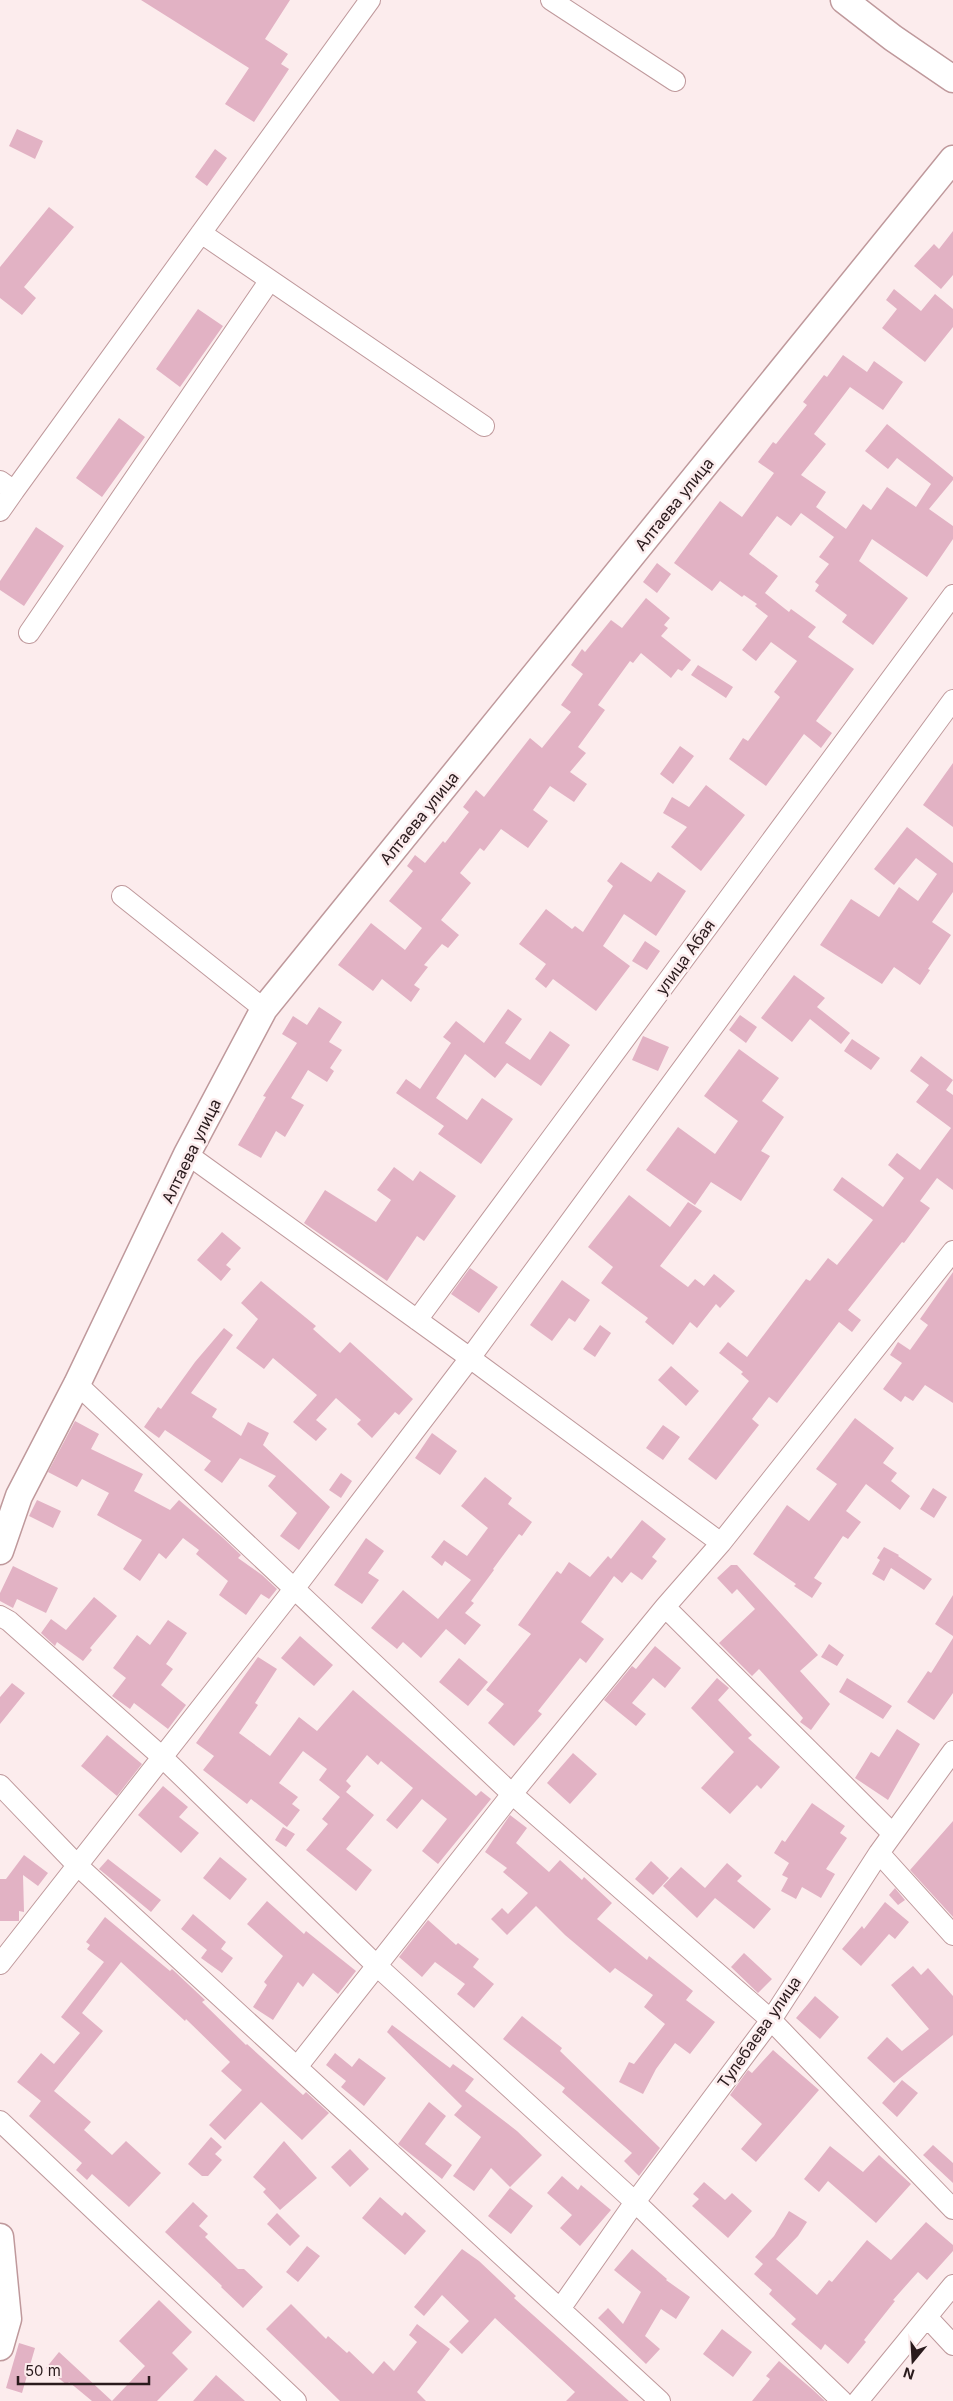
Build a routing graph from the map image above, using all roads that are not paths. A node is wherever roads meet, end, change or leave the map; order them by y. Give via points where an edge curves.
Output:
1 (370, 0) edge
2 (551, 0) edge
3 (844, 0) edge
4 (953, 79) edge
5 (675, 81) dead end
6 (953, 159) edge
7 (201, 233) junction
8 (270, 280) junction
9 (484, 426) dead end
10 (7, 486) edge
11 (0, 511) edge
12 (953, 594) edge
13 (29, 633) dead end
14 (953, 700) edge
15 (122, 896) dead end
16 (264, 1009) junction
17 (187, 1154) junction
18 (953, 1251) edge
19 (417, 1320) junction
20 (470, 1358) junction
21 (76, 1384) junction
22 (721, 1543) junction
23 (0, 1551) edge
24 (294, 1589) junction
25 (665, 1606) junction
26 (0, 1616) edge
27 (953, 1751) edge
28 (161, 1756) junction
29 (0, 1785) edge
30 (512, 1794) junction
31 (892, 1833) junction
32 (879, 1853) junction
33 (77, 1866) junction
34 (953, 1935) edge
35 (0, 1964) edge
36 (377, 1966) junction
37 (771, 2020) junction
38 (297, 2067) junction
39 (0, 2121) edge
40 (635, 2202) junction
41 (953, 2209) edge
42 (0, 2237) edge
43 (953, 2285) edge
44 (560, 2309) junction
45 (927, 2317) junction
46 (953, 2345) edge
47 (0, 2347) edge
48 (296, 2401) edge
49 (660, 2401) edge
50 (842, 2401) edge
51 (858, 2401) edge

1 - 7 street
2 - 5 street
3 - 4 main road
6 - 16 main road, Алтаева улица
7 - 8 street
7 - 10 street
8 - 9 street
8 - 13 street
10 - 11 street
12 - 19 street, улица Абая
14 - 20 street
15 - 16 street
16 - 17 main road, Алтаева улица
17 - 19 street
17 - 21 main road, Алтаева улица
18 - 22 street
19 - 20 street
20 - 22 street
20 - 24 street
21 - 23 main road, Алтаева улица via 19,1496
21 - 24 street
22 - 25 street
24 - 28 street
24 - 30 street
25 - 30 street
25 - 31 street
26 - 28 street via 10,1621
27 - 31 street, Тулебаева улица
28 - 33 street
28 - 36 street
29 - 33 street
30 - 36 street
30 - 37 street
31 - 32 street, Тулебаева улица
32 - 34 street
32 - 37 street, Тулебаева улица
33 - 35 street
33 - 38 street
36 - 38 street
36 - 40 street
37 - 40 street, Тулебаева улица
37 - 41 street
38 - 44 street
39 - 48 street
40 - 44 street, Тулебаева улица
40 - 50 street
42 - 47 main road via 8,2319
43 - 45 street
44 - 49 street
45 - 46 street
45 - 51 street

